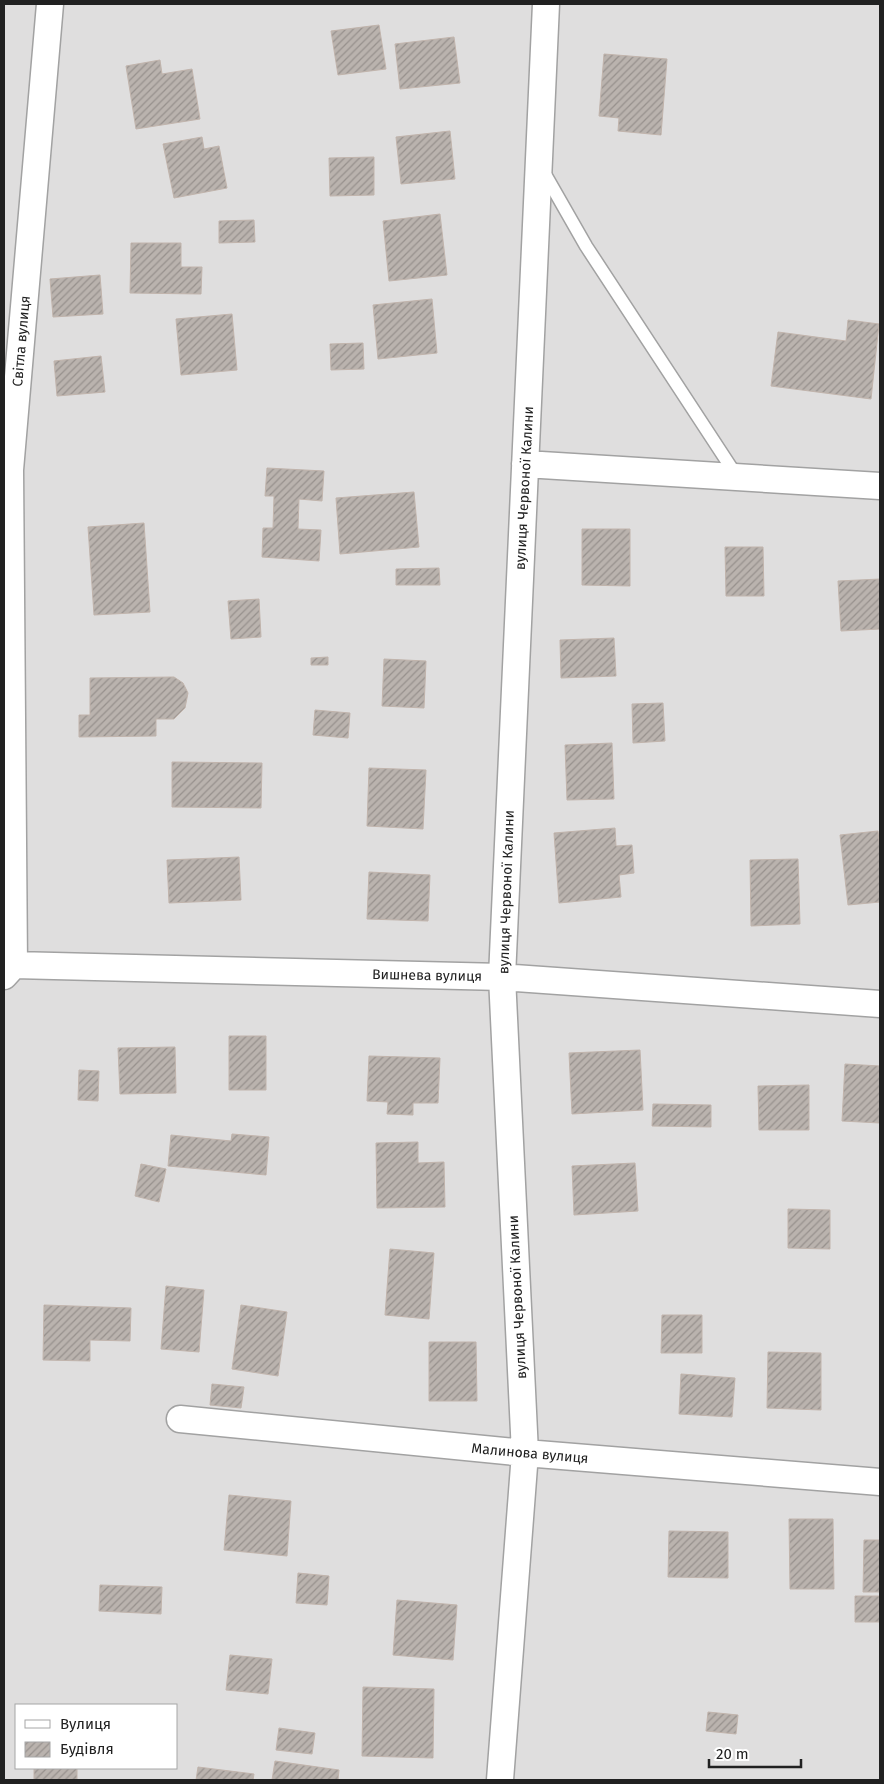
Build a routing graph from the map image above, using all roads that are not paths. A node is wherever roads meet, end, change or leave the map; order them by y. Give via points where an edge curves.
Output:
1 (50, 4) edge
2 (546, 4) edge
3 (539, 164) junction
4 (525, 464) junction
5 (738, 478) junction
6 (880, 486) edge
7 (7, 969) edge
8 (502, 976) junction
9 (880, 1004) edge
10 (180, 1419) dead end
11 (525, 1453) junction
12 (880, 1482) edge
13 (500, 1780) edge

1 - 7 street, Світла вулиця via 10,470
2 - 3 street, вулиця Червоної Калини
3 - 4 street, вулиця Червоної Калини
3 - 5 lane via 586,246
4 - 5 street
4 - 8 street, вулиця Червоної Калини
5 - 6 street
7 - 8 street, Вишнева вулиця
8 - 9 street, Вишнева вулиця
8 - 11 street, вулиця Червоної Калини
10 - 11 street, Малинова вулиця
11 - 12 street, Малинова вулиця
11 - 13 street, вулиця Червоної Калини

